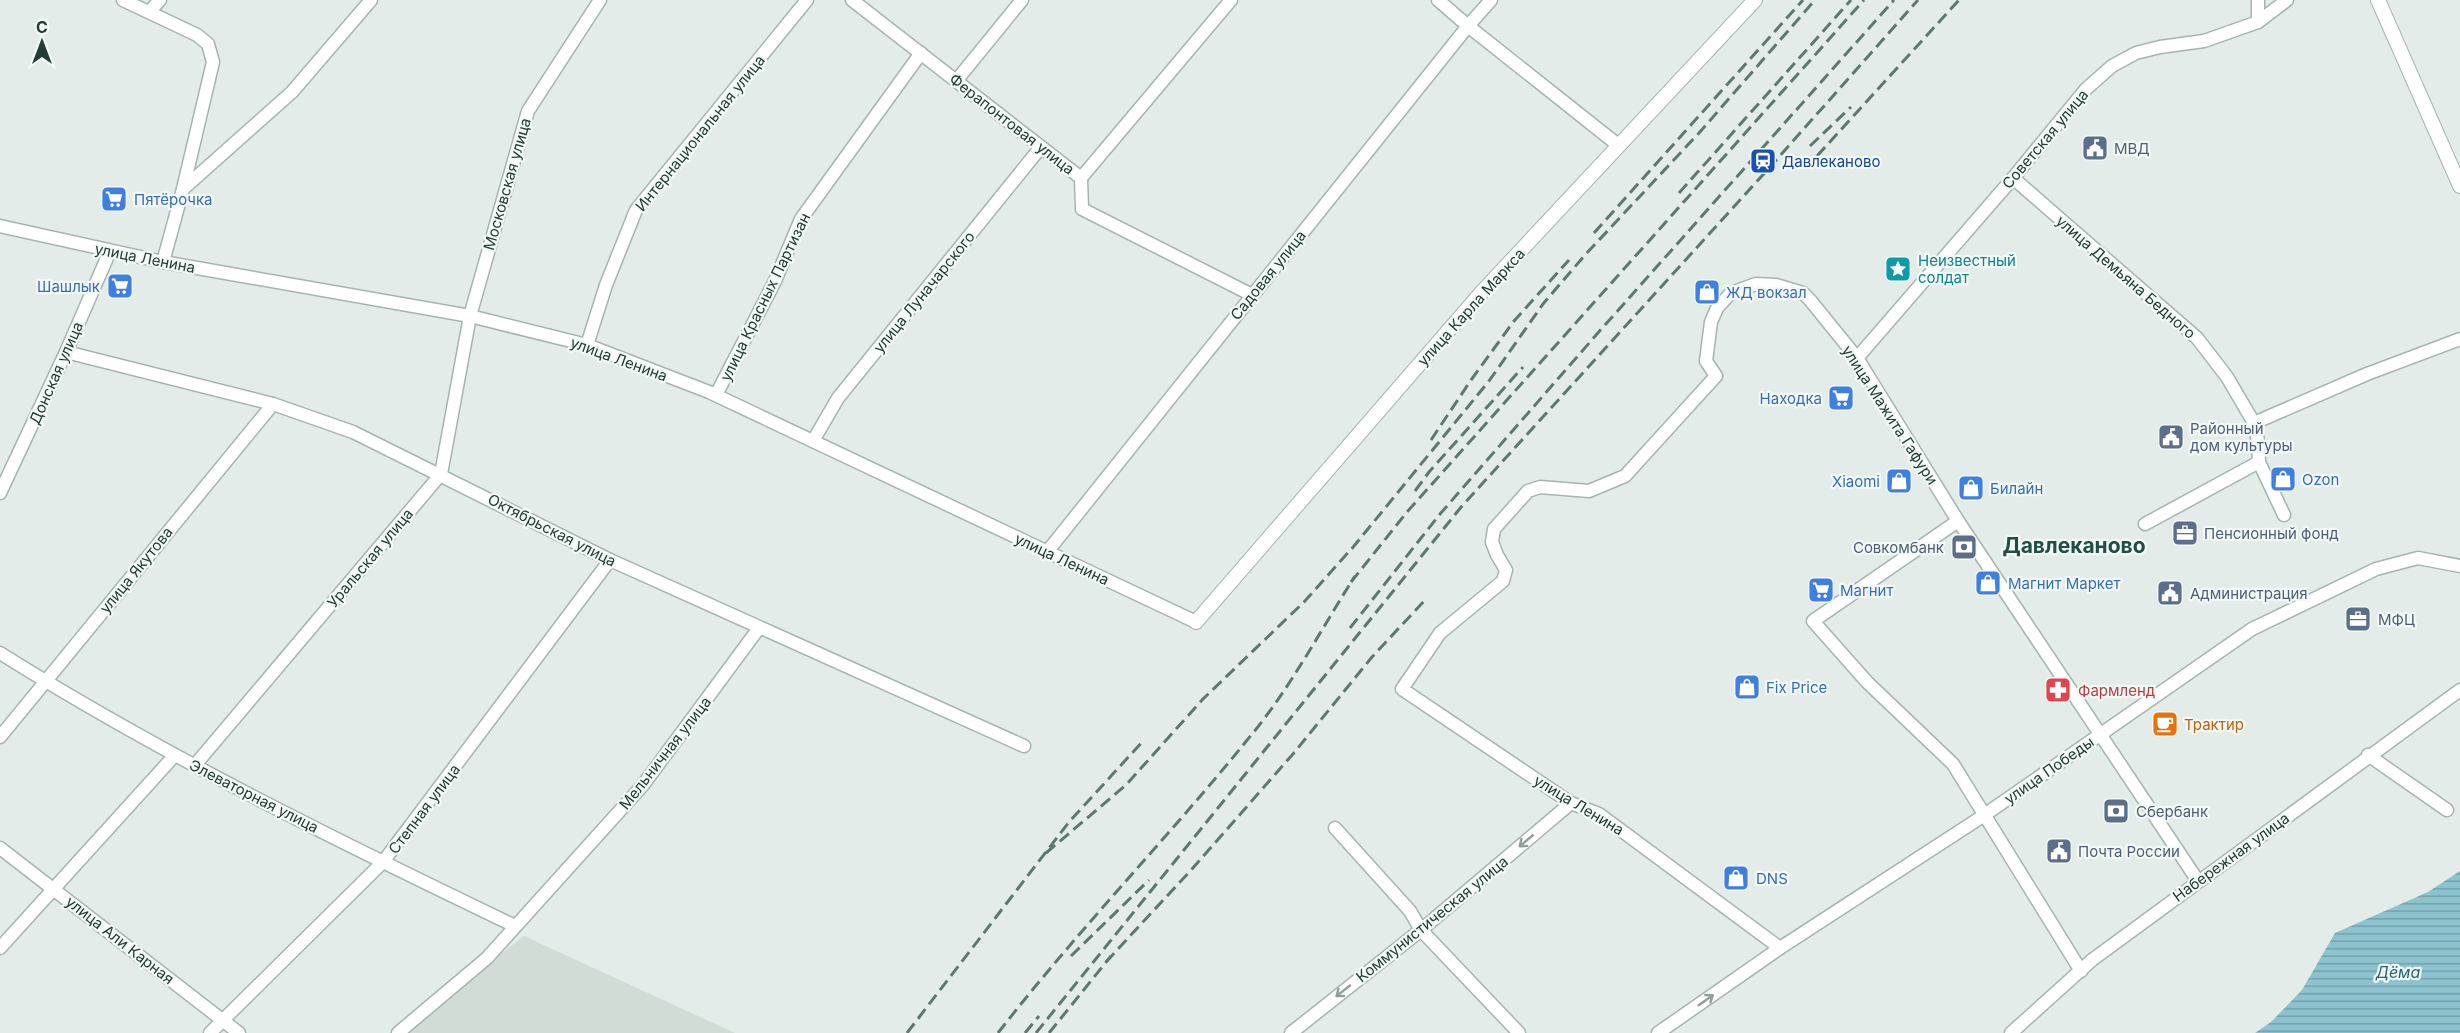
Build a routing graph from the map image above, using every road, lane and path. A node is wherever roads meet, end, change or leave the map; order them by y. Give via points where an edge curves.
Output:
1 (123, 0) edge
2 (160, 0) edge
3 (370, 0) edge
4 (600, 0) edge
5 (807, 0) edge
6 (852, 0) edge
7 (1022, 0) edge
8 (1231, 0) edge
9 (1438, 0) edge
10 (1491, 0) edge
11 (1755, 0) edge
12 (2258, 0) edge
13 (2287, 0) edge
14 (2378, 0) edge
15 (150, 11) junction
16 (2258, 22) junction
17 (1468, 26) junction
18 (921, 54) junction
19 (956, 81) junction
20 (1618, 145) junction
21 (1041, 147) junction
22 (1081, 178) junction
23 (2013, 178) junction
24 (2460, 186) edge
25 (183, 189) junction
26 (0, 226) edge
27 (110, 251) junction
28 (163, 262) junction
29 (1252, 295) junction
30 (470, 316) junction
31 (2460, 339) edge
32 (587, 345) junction
33 (66, 352) junction
34 (1857, 358) junction
35 (716, 395) junction
36 (273, 404) junction
37 (2254, 423) junction
38 (813, 441) junction
39 (2259, 462) junction
40 (441, 474) junction
41 (0, 493) edge
42 (2284, 515) dead end
43 (1958, 521) junction
44 (2145, 524) dead end
45 (1047, 552) junction
46 (610, 560) junction
47 (2460, 566) edge
48 (1196, 622) joint
49 (759, 627) junction
50 (0, 653) edge
51 (45, 681) junction
52 (1402, 689) joint
53 (2460, 690) edge
54 (2101, 734) junction
55 (0, 736) edge
56 (1024, 746) dead end
57 (174, 755) junction
58 (2368, 755) junction
59 (195, 765) junction
60 (1571, 803) junction
61 (2447, 810) dead end
62 (1983, 816) junction
63 (1335, 828) dead end
64 (0, 848) edge
65 (383, 862) junction
66 (2198, 881) junction
67 (54, 888) junction
68 (515, 926) junction
69 (1421, 930) junction
70 (0, 948) edge
71 (1780, 948) junction
72 (2081, 970) junction
73 (222, 1019) junction
74 (210, 1033) edge
75 (239, 1033) edge
76 (398, 1033) edge
77 (1291, 1033) edge
78 (1519, 1033) edge
79 (1658, 1033) edge
80 (2011, 1033) edge

1 - 15 street
2 - 15 street
3 - 25 street via 292,92
4 - 30 street, Московская улица via 528,111
5 - 32 street, Интернациональная улица via 636,210
6 - 18 street, Ферапонтовая улица
7 - 19 street
8 - 22 street
9 - 17 street
10 - 17 street, Садовая улица
11 - 20 street, улица Карла Маркса
12 - 16 street
13 - 16 street, Советская улица
14 - 24 street
15 - 25 street via 197,35 208,44 213,62
16 - 23 street, Советская улица via 2204,41 2136,53 2112,66 2085,89
17 - 20 street
17 - 29 street, Садовая улица
18 - 19 street, Ферапонтовая улица
18 - 35 street, улица Красных Партизан via 801,219 775,281
19 - 21 street, Ферапонтовая улица
20 - 48 street, улица Карла Маркса via 1481,293
21 - 22 street, Ферапонтовая улица
21 - 38 street, улица Луначарского via 838,398
22 - 29 street, Ферапонтовая улица via 1082,209
23 - 34 street, Советская улица
23 - 37 street, улица Демьяна Бедного via 2197,338 2227,377
25 - 28 street
26 - 27 street, улица Ленина
27 - 28 street, улица Ленина
27 - 33 street, Донская улица
28 - 30 street, улица Ленина
29 - 45 street, Садовая улица
30 - 32 street, улица Ленина
30 - 40 street, Уральская улица
31 - 37 street
32 - 35 street, улица Ленина
33 - 36 street, Октябрьская улица
33 - 41 street, Донская улица
34 - 43 street, улица Мажита Гафури
34 - 52 street, улица Мажита Гафури via 1803,293 1756,284 1731,293 1717,308 1712,322 1706,361 1716,376 1625,476 1589,491 1540,487 1528,491 1494,529 1492,542 1506,570 1503,581 1440,633
35 - 38 street, улица Ленина
36 - 40 street, Октябрьская улица via 353,432
36 - 51 street, улица Якутова
37 - 39 street, улица Демьяна Бедного
38 - 45 street, улица Ленина
39 - 42 street, улица Демьяна Бедного
39 - 44 street
40 - 46 street, Октябрьская улица
40 - 59 street, Уральская улица
43 - 54 street, улица Мажита Гафури
43 - 62 street via 1813,621 1867,682 1953,764
45 - 48 street, улица Ленина
46 - 49 street, Октябрьская улица
46 - 65 street, Степная улица
47 - 54 street, улица Победы via 2418,558 2376,569 2323,593 2252,629
49 - 56 street, Октябрьская улица
49 - 68 street, Мельничная улица via 644,785
50 - 51 street, Элеваторная улица
51 - 55 street, улица Якутова
51 - 57 street, Элеваторная улица
52 - 60 street, улица Ленина
53 - 58 street, Набережная улица
54 - 62 street, улица Победы
54 - 66 street, улица Мажита Гафури
57 - 59 street, Элеваторная улица
57 - 67 street
58 - 61 street
58 - 66 street, Набережная улица
59 - 65 street, Элеваторная улица
60 -> 69 street, Коммунистическая улица
60 - 71 street, улица Ленина via 1599,814
62 - 71 street, улица Победы
62 - 72 street
63 - 69 street via 1410,911
64 - 67 street, улица Али Карная
65 - 68 street, Элеваторная улица
65 - 73 street, Степная улица
66 - 72 street, Набережная улица
67 - 70 street
67 - 73 street, улица Али Карная
68 - 76 street via 488,958
69 -> 77 street, Коммунистическая улица
69 - 78 street
79 -> 71 street, улица Победы
72 - 80 street, Набережная улица
73 - 74 street, Степная улица
73 - 75 street, улица Али Карная

